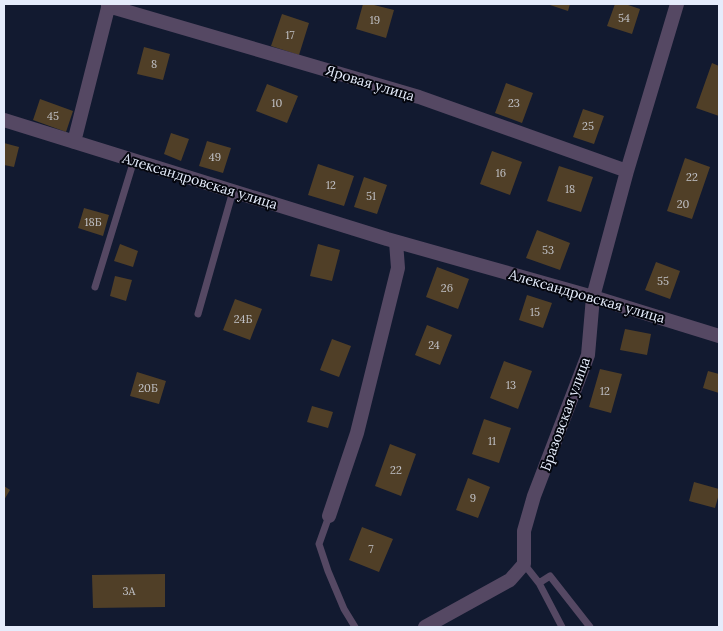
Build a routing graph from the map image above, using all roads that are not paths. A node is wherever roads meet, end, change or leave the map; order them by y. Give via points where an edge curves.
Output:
1 (677, 4) edge
2 (109, 5) edge
3 (4, 120) edge
4 (74, 142) junction
5 (134, 160) junction
6 (627, 171) junction
7 (233, 191) junction
8 (396, 242) junction
9 (95, 287) dead end
10 (593, 297) junction
11 (198, 314) dead end
12 (719, 336) edge
13 (329, 516) joint
14 (524, 564) junction
15 (539, 583) junction
16 (356, 627) edge
17 (425, 627) edge
18 (562, 627) edge
19 (590, 627) edge

1 - 6 street, Бразовская улица
2 - 4 street
2 - 6 street, Яровая улица via 419,97
3 - 4 street, Александровская улица
4 - 5 street, Александровская улица
5 - 7 street, Александровская улица
5 - 9 lane
6 - 10 street, Бразовская улица
7 - 8 street, Александровская улица
7 - 11 lane
8 - 10 street, Александровская улица
8 - 13 street via 398,268 394,286 357,433
10 - 12 street, Александровская улица
10 - 14 street, Бразовская улица via 588,356 534,496 524,531
13 - 16 lane via 319,544 344,609
14 - 15 lane
14 - 17 street via 510,580
15 - 18 lane
15 - 19 lane via 550,576

